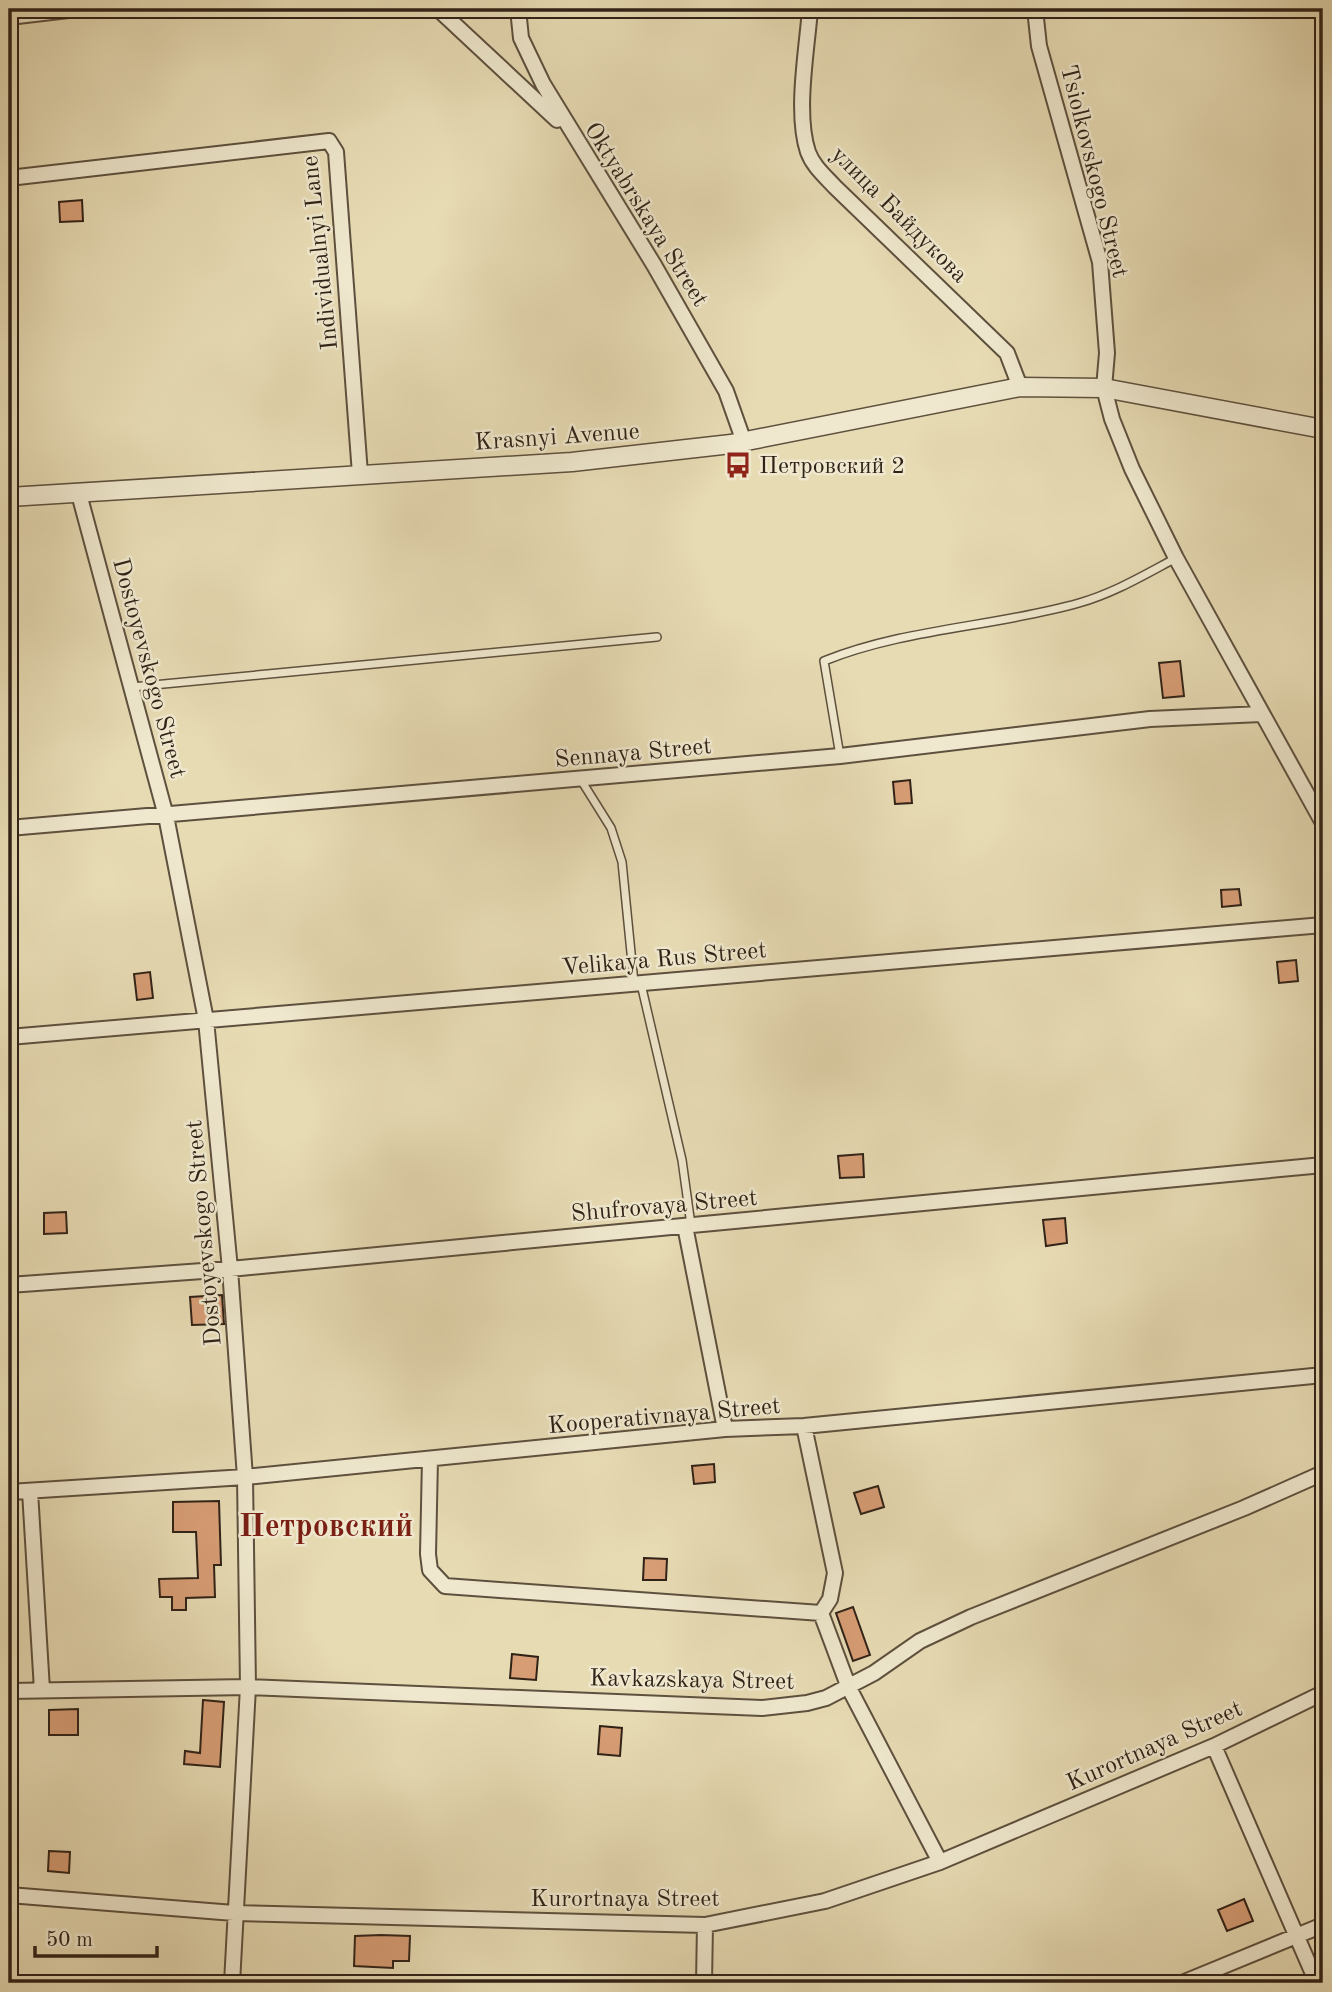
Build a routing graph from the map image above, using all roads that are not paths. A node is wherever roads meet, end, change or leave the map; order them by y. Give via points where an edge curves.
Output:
1 (77, 9) edge
2 (438, 9) edge
3 (518, 9) edge
4 (810, 9) edge
5 (1035, 9) edge
6 (9, 17) edge
7 (567, 129) junction
8 (9, 178) edge
9 (1020, 387) junction
10 (1104, 388) junction
11 (1323, 429) edge
12 (744, 442) junction
13 (360, 474) junction
14 (79, 494) junction
15 (9, 498) edge
16 (1176, 558) junction
17 (657, 638) dead end
18 (131, 687) junction
19 (1261, 714) junction
20 (840, 756) junction
21 (581, 779) junction
22 (166, 816) junction
23 (1323, 823) edge
24 (9, 828) edge
25 (1323, 925) edge
26 (638, 984) junction
27 (206, 1020) junction
28 (9, 1037) edge
29 (1323, 1165) edge
30 (688, 1225) junction
31 (230, 1269) junction
32 (9, 1285) edge
33 (1323, 1375) edge
34 (804, 1426) junction
35 (725, 1429) junction
36 (430, 1459) junction
37 (1323, 1473) edge
38 (245, 1478) junction
39 (30, 1491) junction
40 (9, 1492) edge
41 (821, 1613) junction
42 (248, 1688) junction
43 (849, 1688) junction
44 (42, 1690) junction
45 (9, 1692) edge
46 (1323, 1693) edge
47 (1214, 1746) junction
48 (940, 1862) junction
49 (9, 1895) edge
50 (234, 1913) junction
51 (705, 1925) junction
52 (1323, 1925) edge
53 (1297, 1936) junction
54 (232, 1983) edge
55 (704, 1983) edge
56 (1182, 1983) edge
57 (1317, 1983) edge

1 - 6 street
2 - 7 street
3 - 7 street, Oktyabrskaya Street via 521,38
4 - 9 street, улица Байдукова via 803,102 806,142 813,161 1007,353
5 - 10 street, Tsiolkovskogo Street via 1039,46 1100,262 1107,354
7 - 12 street, Oktyabrskaya Street via 654,265 726,391
8 - 13 street, Individualnyi Lane via 329,141 336,152
9 - 10 street, Krasnyi Avenue
9 - 12 street, Krasnyi Avenue
10 - 11 street, Krasnyi Avenue
10 - 16 street via 1132,469
12 - 13 street, Krasnyi Avenue via 572,462
13 - 14 street, Krasnyi Avenue
14 - 15 street, Krasnyi Avenue
14 - 18 street, Dostoyevskogo Street
16 - 19 street
16 - 20 lane via 1125,586 1079,603 864,645 824,661
17 - 18 lane
18 - 22 street, Dostoyevskogo Street
19 - 20 street, Sennaya Street via 1150,719
19 - 23 street
20 - 21 street, Sennaya Street
21 - 22 street, Sennaya Street
21 - 26 lane via 611,828 622,862
22 - 24 street, Sennaya Street
22 - 27 street, Dostoyevskogo Street
25 - 26 street, Velikaya Rus Street
26 - 27 street, Velikaya Rus Street
26 - 30 lane via 682,1160
27 - 28 street, Velikaya Rus Street
27 - 31 street, Dostoyevskogo Street
29 - 30 street, Shufrovaya Street
30 - 31 street, Shufrovaya Street
30 - 35 street
31 - 32 street, Shufrovaya Street
31 - 38 street, Dostoyevskogo Street
33 - 34 street, Kooperativnaya Street
34 - 35 street, Kooperativnaya Street
34 - 41 street via 835,1573 830,1599
35 - 36 street, Kooperativnaya Street
36 - 38 street, Kooperativnaya Street
36 - 41 street via 428,1554 430,1570 445,1586
37 - 43 street, Kavkazskaya Street via 971,1617 920,1641
38 - 39 street, Kooperativnaya Street
38 - 42 street, Dostoyevskogo Street
39 - 40 street, Kooperativnaya Street
39 - 44 street
41 - 43 street
42 - 43 street, Kavkazskaya Street via 762,1708 807,1703
42 - 44 street, Kavkazskaya Street
42 - 50 street, Dostoyevskogo Street
43 - 48 street
44 - 45 street, Kavkazskaya Street
46 - 47 street, Kurortnaya Street
47 - 48 street, Kurortnaya Street
47 - 53 street
48 - 51 street, Kurortnaya Street via 825,1901
49 - 50 street, Kurortnaya Street
50 - 51 street, Kurortnaya Street
50 - 54 street, Dostoyevskogo Street
51 - 55 street
52 - 53 street
53 - 56 street
53 - 57 street

